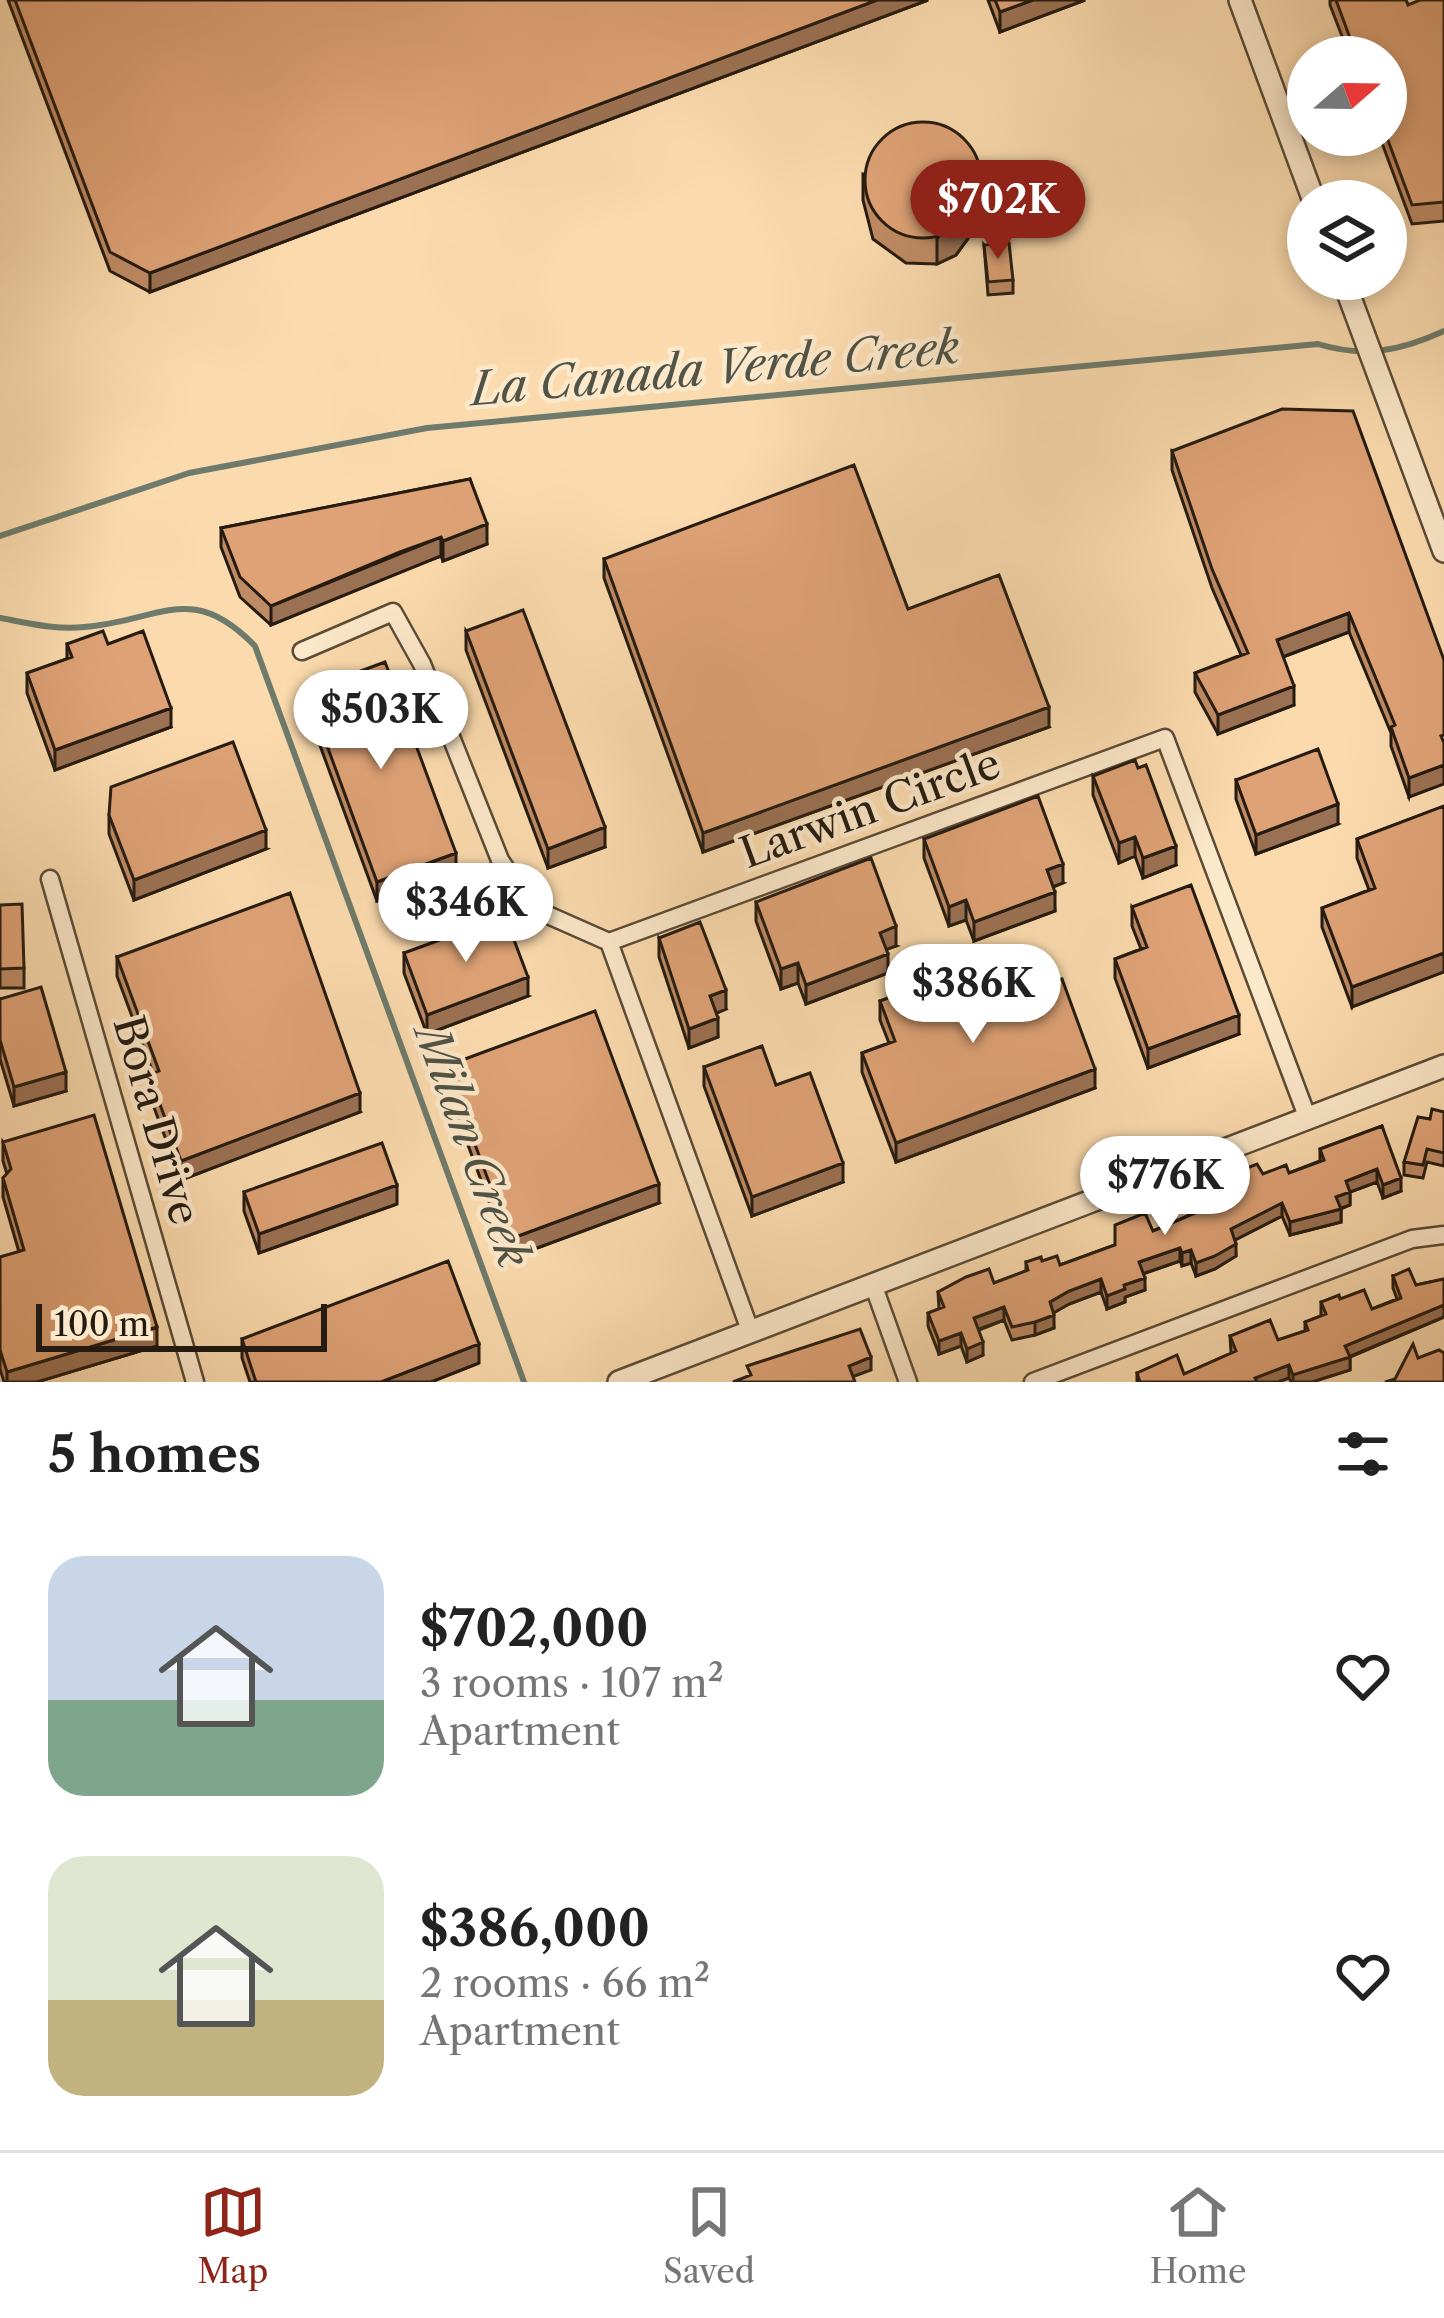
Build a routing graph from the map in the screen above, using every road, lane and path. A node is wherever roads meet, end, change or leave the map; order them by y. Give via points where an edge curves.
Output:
1 (1240, 0) edge
2 (1306, 180) edge
3 (1351, 300) edge
4 (1444, 550) edge
5 (302, 651) dead end
6 (50, 879) dead end
7 (609, 942) junction
8 (1444, 1066) edge
9 (1308, 1118) junction
10 (1444, 1235) edge
11 (874, 1287) junction
12 (751, 1334) junction
13 (195, 1382) edge
14 (619, 1382) edge
15 (908, 1382) edge
16 (1033, 1382) edge

1 - 2 street
3 - 4 street
5 - 7 street via 393,612 511,876 532,908
6 - 13 street, Bora Drive
7 - 9 street, Larwin Circle via 1165,738
7 - 12 street
8 - 9 street
9 - 11 street
10 - 16 street via 1412,1240
11 - 12 street
11 - 15 street
12 - 14 street

